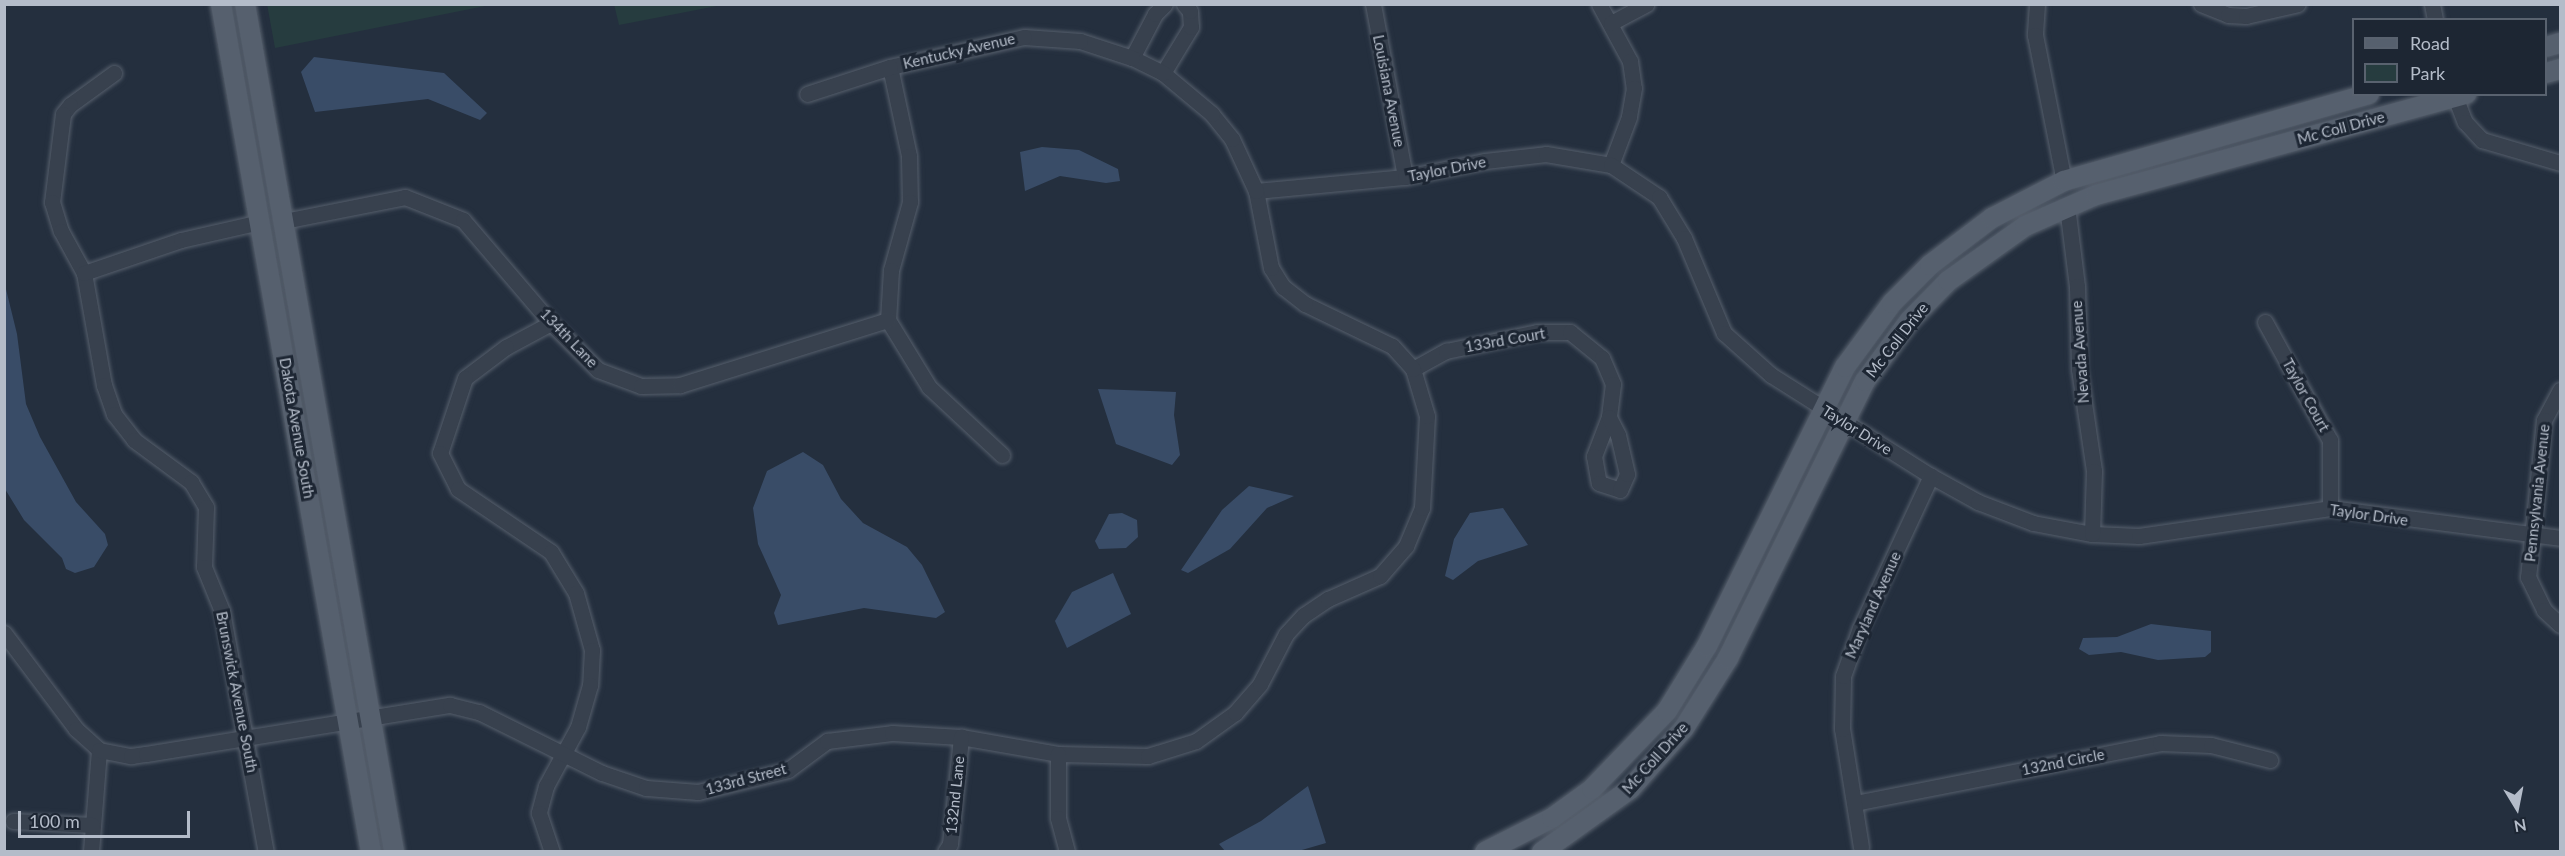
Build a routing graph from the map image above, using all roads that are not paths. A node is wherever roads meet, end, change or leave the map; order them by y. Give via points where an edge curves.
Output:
1 (221, 4) edge
2 (245, 4) edge
3 (1165, 4) edge
4 (1184, 4) edge
5 (1373, 4) edge
6 (1599, 4) edge
7 (1646, 4) edge
8 (2037, 4) edge
9 (2201, 4) edge
10 (2298, 4) edge
11 (1611, 23) junction
12 (1132, 58) junction
13 (890, 67) junction
14 (114, 73) dead end
15 (1163, 73) junction
16 (807, 94) dead end
17 (2362, 96) edge
18 (2454, 96) edge
19 (2458, 96) edge
20 (2560, 163) edge
21 (1611, 165) junction
22 (1406, 177) junction
23 (2064, 181) junction
24 (1256, 191) junction
25 (2067, 206) junction
26 (284, 221) junction
27 (260, 222) junction
28 (84, 273) junction
29 (888, 320) junction
30 (2265, 322) dead end
31 (551, 323) junction
32 (1413, 369) junction
33 (2560, 390) edge
34 (1823, 408) junction
35 (1609, 417) dead end
36 (1844, 421) junction
37 (1002, 455) dead end
38 (1931, 476) junction
39 (2330, 508) junction
40 (2092, 534) junction
41 (2532, 535) junction
42 (2560, 538) edge
43 (2560, 625) edge
44 (4, 633) edge
45 (372, 719) junction
46 (349, 723) junction
47 (960, 737) junction
48 (246, 739) junction
49 (99, 750) junction
50 (563, 754) junction
51 (1058, 754) junction
52 (2270, 760) dead end
53 (1855, 803) junction
54 (13, 821) dead end
55 (92, 825) junction
56 (1861, 847) dead end
57 (91, 852) edge
58 (266, 852) edge
59 (371, 852) edge
60 (394, 852) edge
61 (552, 852) edge
62 (945, 852) edge
63 (1066, 852) edge
64 (1485, 852) edge
65 (1542, 852) edge

1 - 27 main road, Dakota Avenue South
2 - 26 main road, Dakota Avenue South
3 - 12 street via 1155,14
4 - 15 street via 1190,11 1191,27
5 - 22 street, Louisiana Avenue
6 - 11 street
7 - 11 street
8 - 23 street via 2035,35
9 - 10 street via 2228,15 2246,16
11 - 21 street via 1630,61 1634,88 1629,117
12 - 13 street, Kentucky Avenue via 1080,41 1024,37
12 - 15 street, Kentucky Avenue
13 - 16 street, Kentucky Avenue
13 - 29 street via 909,156 910,201 891,270
14 - 28 street, Brunswick Avenue South via 63,114 52,183 56,217
15 - 24 street, Kentucky Avenue via 1212,114 1232,139
17 - 23 main road, Mc Coll Drive
18 - 25 main road, Mc Coll Drive via 2119,188
19 - 20 street via 2465,122 2482,140
21 - 22 street, Taylor Drive via 1546,154
21 - 34 street, Taylor Drive via 1659,197 1684,238 1724,333 1771,375
22 - 24 street, Taylor Drive
23 - 34 main road, Mc Coll Drive via 1992,218 1930,265 1875,324
24 - 32 street, Kentucky Avenue via 1264,246 1283,287 1305,304 1392,346
25 - 36 main road, Mc Coll Drive via 2025,226 1948,281 1885,351
25 - 40 street, Nevada Avenue via 2077,286 2079,369 2094,471
26 - 31 street, 134th Lane via 405,197 463,220
26 - 45 main road, Dakota Avenue South
27 - 28 street via 181,240
27 - 46 main road, Dakota Avenue South
28 - 48 street, Brunswick Avenue South via 104,385 114,414 134,440 191,482 206,507 204,567 222,611
29 - 31 street, 134th Lane via 680,385 641,386 598,370
29 - 37 street via 929,387
30 - 39 street, Taylor Court via 2330,440
31 - 50 street via 506,347 465,378 440,453 458,489 551,552 576,594 592,650 590,685 578,727
32 - 35 street, 133rd Court via 1446,351 1537,332 1570,332 1602,357 1613,384
32 - 51 street, Kentucky Avenue via 1427,416 1422,508 1406,546 1380,576 1328,599 1304,615 1286,634 1260,684 1235,713 1196,741 1148,756
33 - 41 street, Pennsylvania Avenue via 2544,420
34 - 36 street, Taylor Drive
34 - 64 main road, Mc Coll Drive via 1707,646 1667,711 1592,789 1552,818
36 - 38 street, Taylor Drive
36 - 65 main road, Mc Coll Drive via 1728,658 1684,728 1630,789
38 - 40 street, Taylor Drive via 2003,513
38 - 53 street, Maryland Avenue via 1860,628 1844,676 1842,729
39 - 40 street, Taylor Drive via 2165,533
39 - 41 street, Taylor Drive
41 - 42 street, Taylor Drive
41 - 43 street, Pennsylvania Avenue via 2528,577 2544,610
44 - 49 street via 76,729
45 - 46 street, 133rd Street
45 - 50 street, 133rd Street via 450,705 479,712
45 - 60 main road, Dakota Avenue South
46 - 48 street, 133rd Street
46 - 59 main road, Dakota Avenue South
47 - 50 street, 133rd Street via 892,733 827,741 788,770 698,792 646,788
47 - 51 street, 133rd Street
47 - 62 street, 132nd Lane via 950,844
48 - 49 street, 133rd Street via 131,756
48 - 58 street, Brunswick Avenue South
49 - 55 street
50 - 61 street via 546,786 539,813
51 - 63 street via 1058,818
52 - 53 street, 132nd Circle via 2211,745 2160,743
53 - 56 street, Maryland Avenue
54 - 55 street
55 - 57 street

